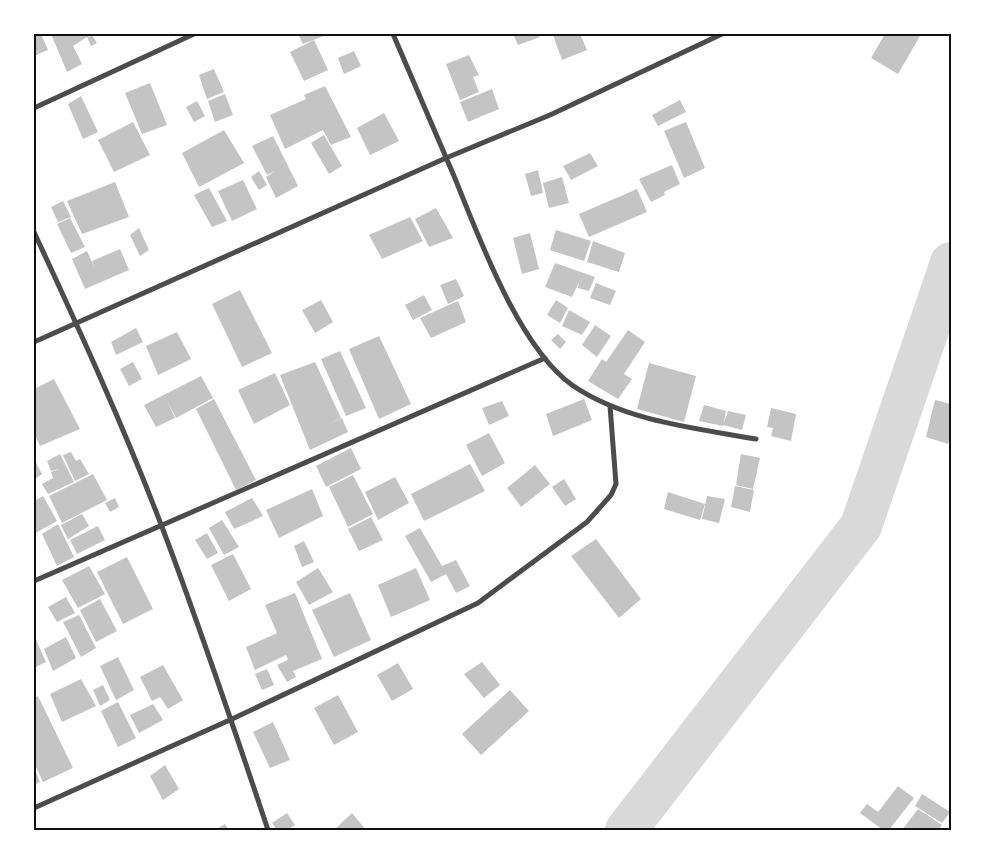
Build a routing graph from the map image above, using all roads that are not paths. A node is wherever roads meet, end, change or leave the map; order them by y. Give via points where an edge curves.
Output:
1 (194, 34) edge
2 (393, 34) edge
3 (722, 34) edge
4 (34, 108) edge
5 (446, 158) junction
6 (34, 232) edge
7 (76, 323) junction
8 (34, 342) edge
9 (545, 358) junction
10 (610, 406) junction
11 (756, 439) dead end
12 (162, 525) junction
13 (34, 581) edge
14 (232, 719) junction
15 (34, 808) edge
16 (268, 830) edge

1 - 4 street
2 - 5 street
3 - 5 street via 550,115
5 - 7 street
5 - 9 street via 492,267 524,328
6 - 7 street
7 - 8 street
7 - 12 street
9 - 10 street via 571,384
9 - 12 street
10 - 11 street via 656,419
10 - 14 street via 616,484 611,495 587,522 478,603
12 - 13 street
12 - 14 street
14 - 15 street
14 - 16 street

